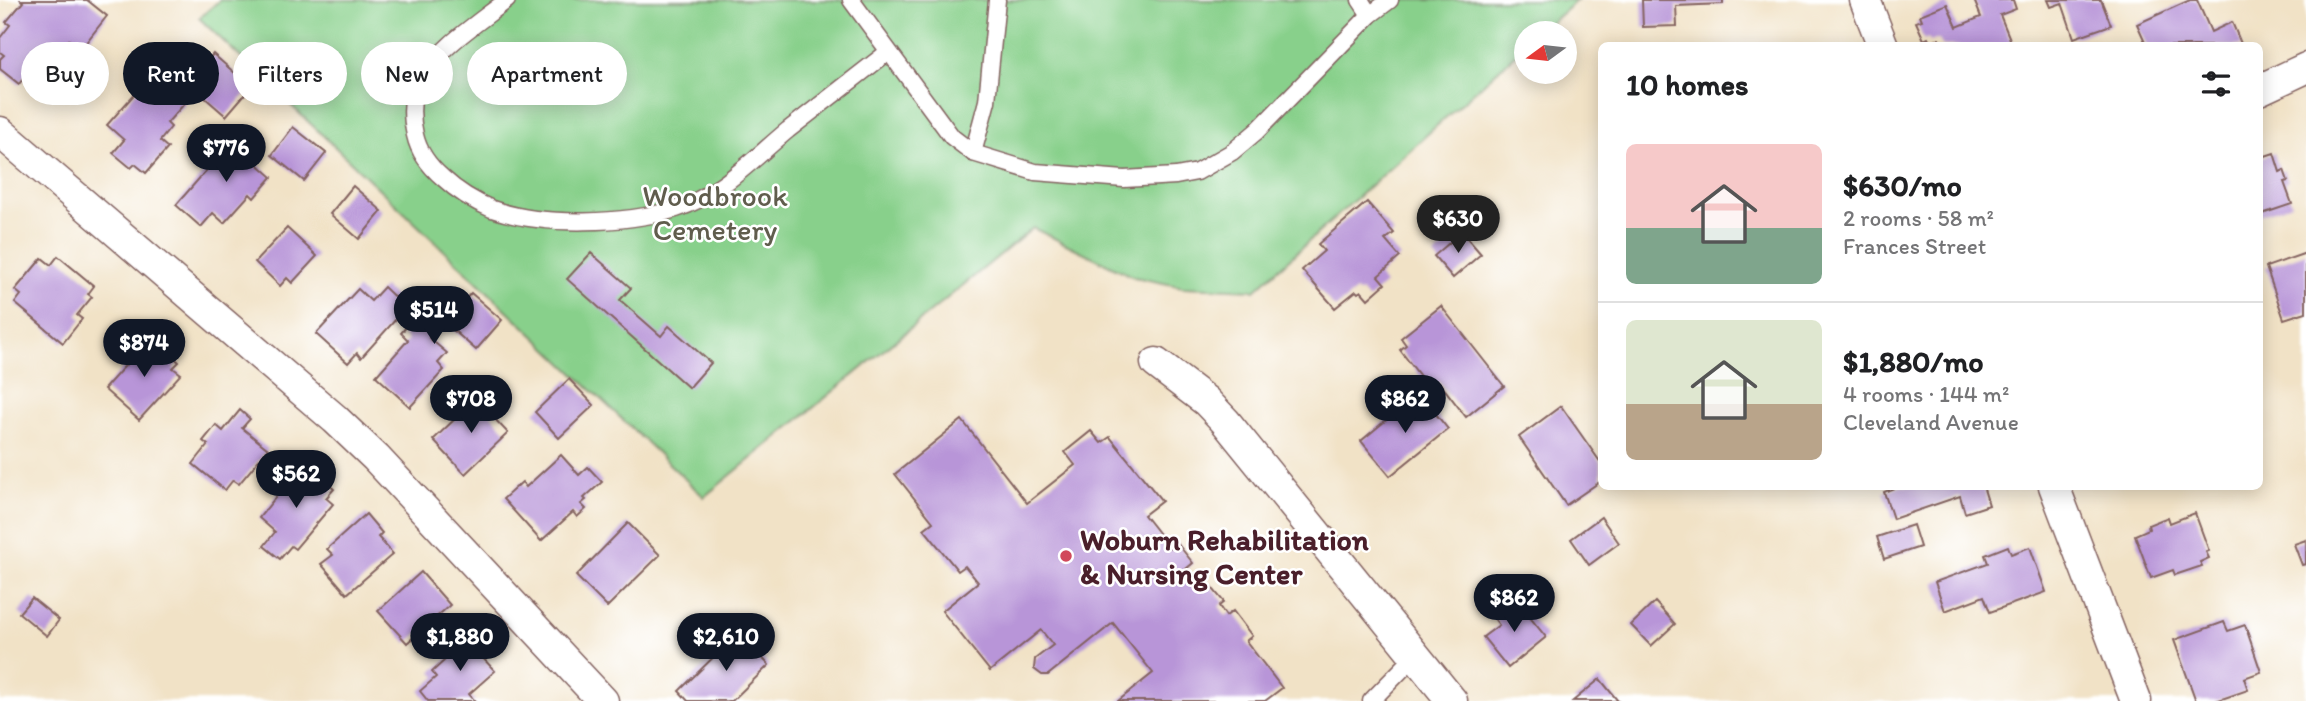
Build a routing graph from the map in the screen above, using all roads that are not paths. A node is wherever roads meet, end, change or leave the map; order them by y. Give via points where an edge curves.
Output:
1 (507, 0) edge
2 (851, 0) edge
3 (997, 0) edge
4 (1360, 0) edge
5 (1390, 0) edge
6 (1865, 0) edge
7 (1370, 15) junction
8 (1881, 42) edge
9 (888, 52) junction
10 (2306, 68) edge
11 (2263, 88) edge
12 (0, 132) edge
13 (973, 153) junction
14 (1156, 363) dead end
15 (2056, 490) edge
16 (1416, 655) junction
17 (603, 701) edge
18 (1371, 701) edge
19 (1452, 701) edge
20 (2136, 701) edge

1 - 9 lane via 430,67 419,80 412,112 417,142 432,168 472,199 519,215 606,219 677,208 702,197
2 - 9 lane
3 - 13 lane via 987,101
4 - 7 lane
5 - 7 lane
6 - 8 street
7 - 13 lane via 1257,131 1197,172 1124,179 1035,172
9 - 13 lane via 952,136
10 - 11 street
12 - 17 street via 335,419
14 - 16 street via 1206,401 1224,421
15 - 20 street
16 - 18 lane
16 - 19 street

